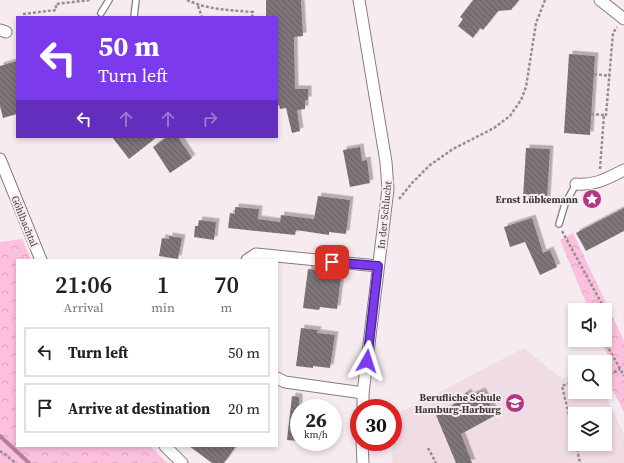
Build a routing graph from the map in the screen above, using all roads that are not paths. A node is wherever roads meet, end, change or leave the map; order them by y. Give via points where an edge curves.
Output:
1 (109, 0) edge
2 (136, 0) edge
3 (359, 0) edge
4 (600, 0) edge
5 (102, 13) dead end
6 (134, 16) edge
7 (624, 19) edge
8 (0, 159) edge
9 (624, 170) edge
10 (576, 184) joint
11 (559, 224) road end
12 (41, 259) edge
13 (248, 259) edge
14 (378, 266) junction
15 (278, 378) edge
16 (363, 393) junction
17 (363, 399) edge
18 (166, 447) edge
19 (362, 451) edge
20 (182, 463) edge
21 (363, 463) edge

1 - 5 lane
2 - 6 lane
3 - 14 street, In der Schlucht via 386,162 388,189
4 - 7 street
8 - 12 street, Göhlbachtal
9 - 10 street via 601,182
10 - 11 lane via 565,204
13 - 14 street via 256,254
14 - 16 street, In der Schlucht
15 - 16 street via 285,382
16 - 17 street, In der Schlucht
18 - 20 street
19 - 21 street

